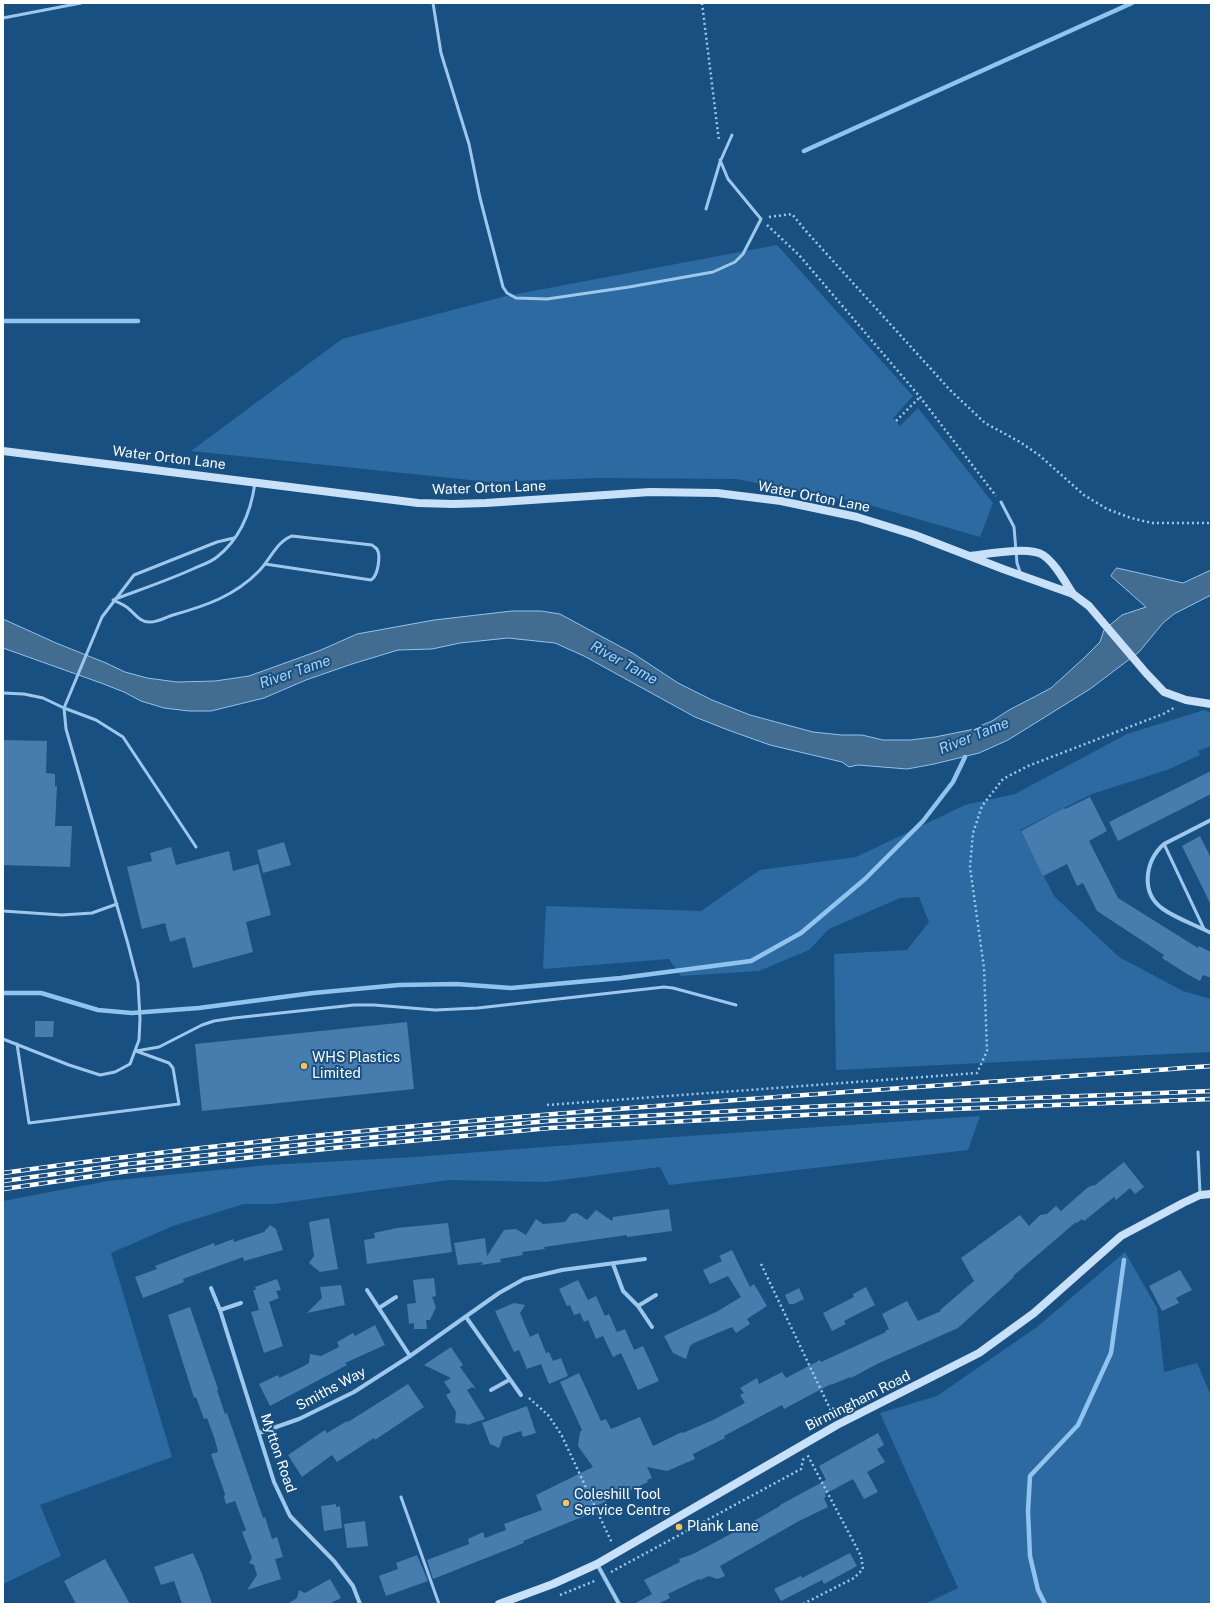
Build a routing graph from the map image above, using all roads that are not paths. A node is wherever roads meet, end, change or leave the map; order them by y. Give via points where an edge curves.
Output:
1 (81, 3) edge
2 (433, 3) edge
3 (3, 18) edge
4 (732, 135) dead end
5 (720, 161) junction
6 (706, 209) dead end
7 (3, 451) edge
8 (256, 481) junction
9 (1001, 502) road end
10 (234, 538) junction
11 (1016, 550) junction
12 (969, 556) junction
13 (264, 564) junction
14 (1022, 576) junction
15 (1073, 594) junction
16 (113, 600) junction
17 (3, 693) edge
18 (1211, 704) edge
19 (64, 708) junction
20 (1211, 820) edge
21 (1164, 844) junction
22 (196, 847) dead end
23 (117, 904) junction
24 (3, 911) edge
25 (1204, 929) junction
26 (1211, 932) edge
27 (736, 1005) dead end
28 (3, 1039) edge
29 (17, 1044) junction
30 (136, 1051) junction
31 (1198, 1152) dead end
32 (1211, 1194) edge
33 (1200, 1195) junction
34 (645, 1259) dead end
35 (613, 1264) junction
36 (211, 1288) dead end
37 (367, 1290) dead end
38 (656, 1295) dead end
39 (396, 1297) dead end
40 (241, 1303) dead end
41 (638, 1306) junction
42 (379, 1308) junction
43 (220, 1310) junction
44 (466, 1317) junction
45 (652, 1327) dead end
46 (410, 1356) junction
47 (509, 1380) junction
48 (492, 1390) dead end
49 (521, 1395) road end
50 (259, 1433) junction
51 (401, 1497) dead end
52 (597, 1564) junction
53 (360, 1604) edge
54 (439, 1604) edge
55 (499, 1604) edge
56 (619, 1604) edge

1 - 3 lane
2 - 5 lane via 442,53 469,144 503,287 516,298 547,298 629,287 713,272 735,262 743,254 761,219 728,179
4 - 5 lane
5 - 6 lane
7 - 8 street, Water Orton Lane
8 - 10 lane via 249,509 241,529
8 - 12 street, Water Orton Lane via 418,502 453,504 650,492 716,493 781,501 857,517 915,534
9 - 11 lane via 1014,527
10 - 16 lane via 216,558
10 - 16 lane via 134,575
11 - 12 street, Water Orton Lane
11 - 14 lane
11 - 15 street, Water Orton Lane via 1042,554
12 - 14 street, Water Orton Lane
13 - 13 lane via 284,538 292,536 372,545 378,554 377,575 372,580
13 - 16 lane via 243,586 230,594 205,606 150,622 140,620 128,608
14 - 15 street, Water Orton Lane
15 - 18 street, Water Orton Lane via 1089,606 1164,692 1186,700
16 - 19 lane via 102,617
17 - 19 lane via 43,698
19 - 22 lane via 96,720 123,736
19 - 23 lane via 66,729
20 - 21 street
21 - 25 lane
21 - 25 street via 1149,865 1149,886 1153,896 1163,909
23 - 24 lane via 92,913 62,915
23 - 30 lane via 139,991 139,1040
25 - 26 street
27 - 30 lane via 664,987 452,1010 354,1005 214,1021 188,1031 159,1047
28 - 29 lane
29 - 30 lane via 100,1075 115,1072 130,1064
29 - 30 lane via 29,1123 178,1104 173,1068 169,1063
31 - 33 lane
32 - 33 street, Birmingham Road
33 - 52 street, Birmingham Road via 1121,1236 1034,1313 978,1353 837,1425
34 - 35 street, Smiths Way
35 - 41 street via 623,1291
35 - 44 street, Smiths Way via 562,1270 524,1279
36 - 43 street, Mytton Road
37 - 42 street
38 - 41 street
39 - 42 street
40 - 43 street
41 - 45 street
42 - 46 street
43 - 50 street, Mytton Road
44 - 46 street, Smiths Way
44 - 47 street
46 - 50 street, Smiths Way via 354,1392 299,1420
47 - 48 street
47 - 49 street
50 - 53 street, Mytton Road via 274,1482 290,1516 334,1561 353,1586
51 - 54 lane
52 - 55 street, Birmingham Road
52 - 56 street

